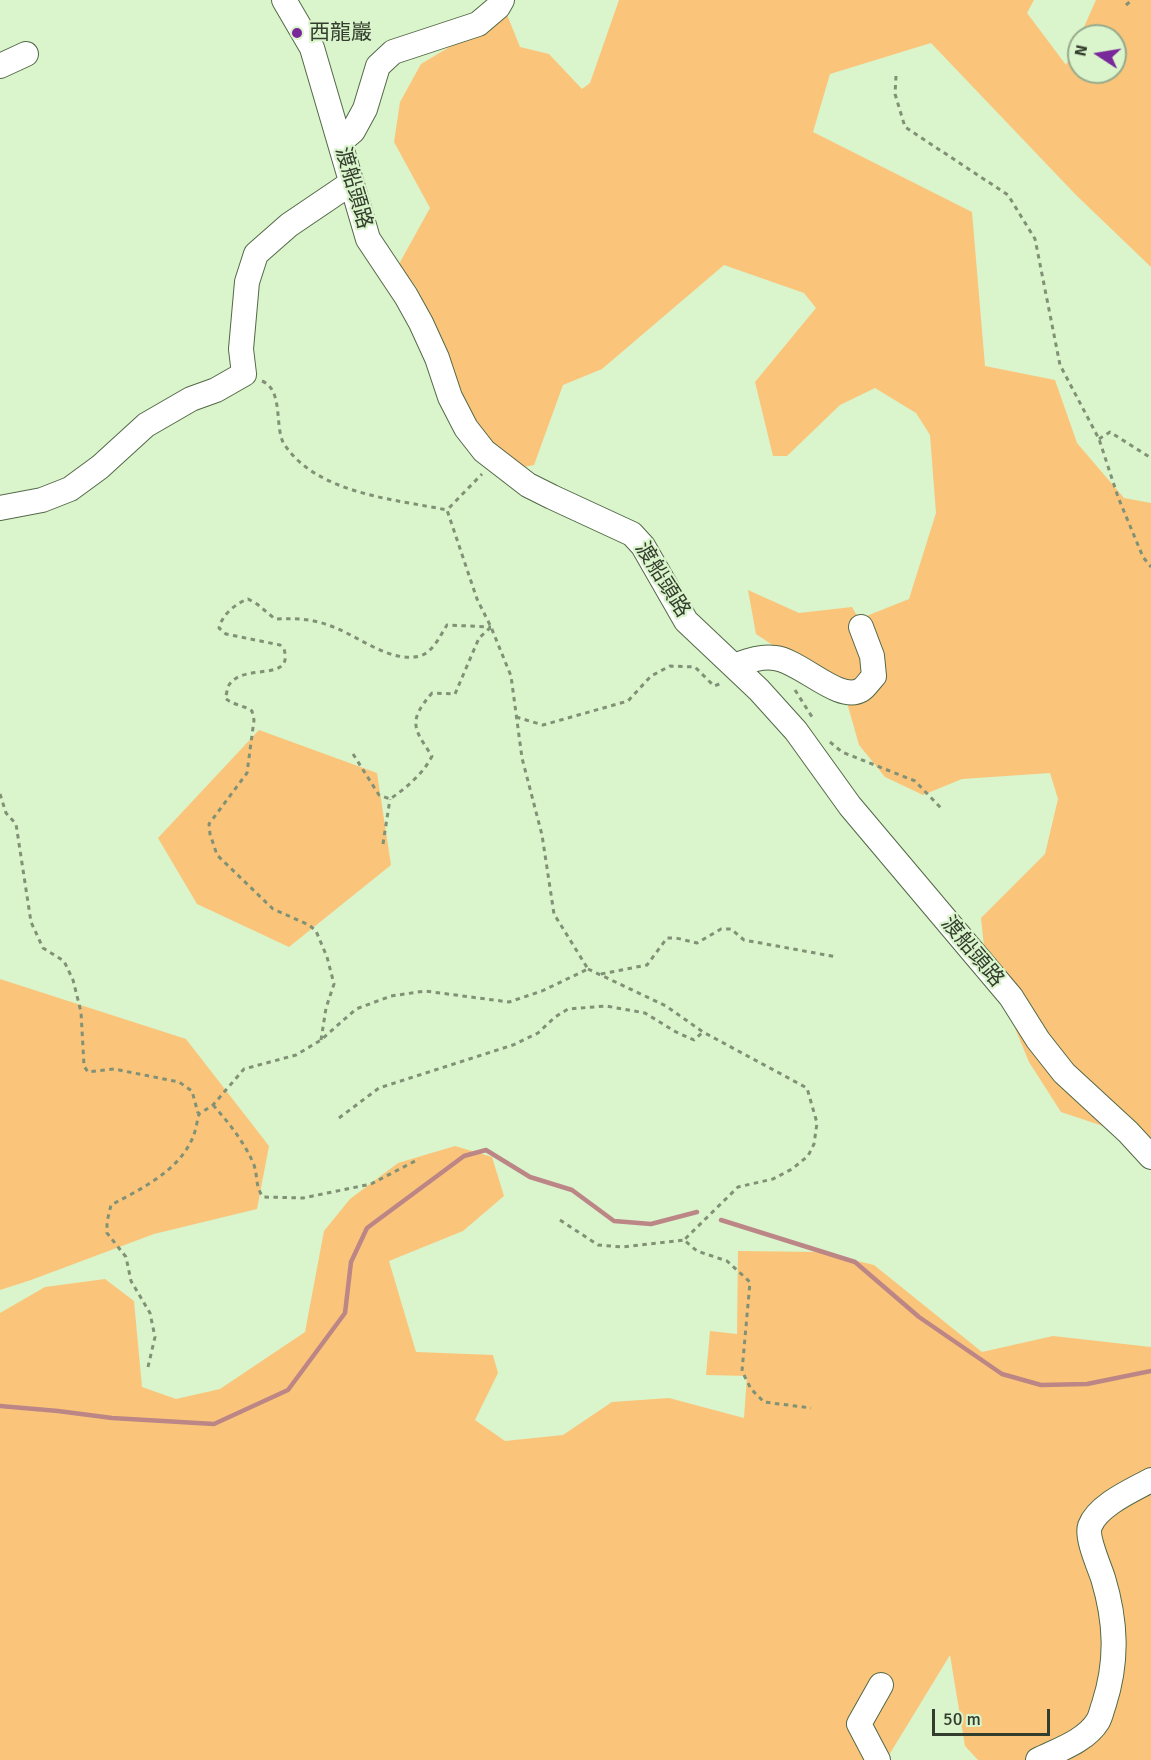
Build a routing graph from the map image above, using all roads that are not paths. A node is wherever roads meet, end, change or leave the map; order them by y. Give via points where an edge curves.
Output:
1 (284, 0) edge
2 (502, 0) edge
3 (26, 54) dead end
4 (0, 66) edge
5 (340, 142) junction
6 (351, 183) junction
7 (0, 508) edge
8 (861, 627) dead end
9 (738, 671) junction
10 (1151, 1157) edge
11 (1151, 1480) edge
12 (881, 1685) dead end
13 (878, 1760) edge
14 (1038, 1760) edge

1 - 5 street, 渡船頭路 via 312,48
2 - 5 street via 478,24 393,52 378,66 365,109 353,130
3 - 4 street
5 - 6 street, 渡船頭路
6 - 7 street via 289,225 256,254 247,282 241,349 244,374 146,425 70,489 42,500
6 - 9 street, 渡船頭路 via 368,239 426,332 450,397 484,451 544,493 633,534 686,621
8 - 9 street via 872,656 874,676 861,690 850,694 836,690 794,663 776,658 757,658
9 - 10 street, 渡船頭路 via 796,731 850,806 1011,997 1064,1073
11 - 14 street via 1115,1500 1095,1517 1089,1529 1111,1605 1114,1642 1109,1687 1098,1721 1080,1739
12 - 13 street via 859,1724

